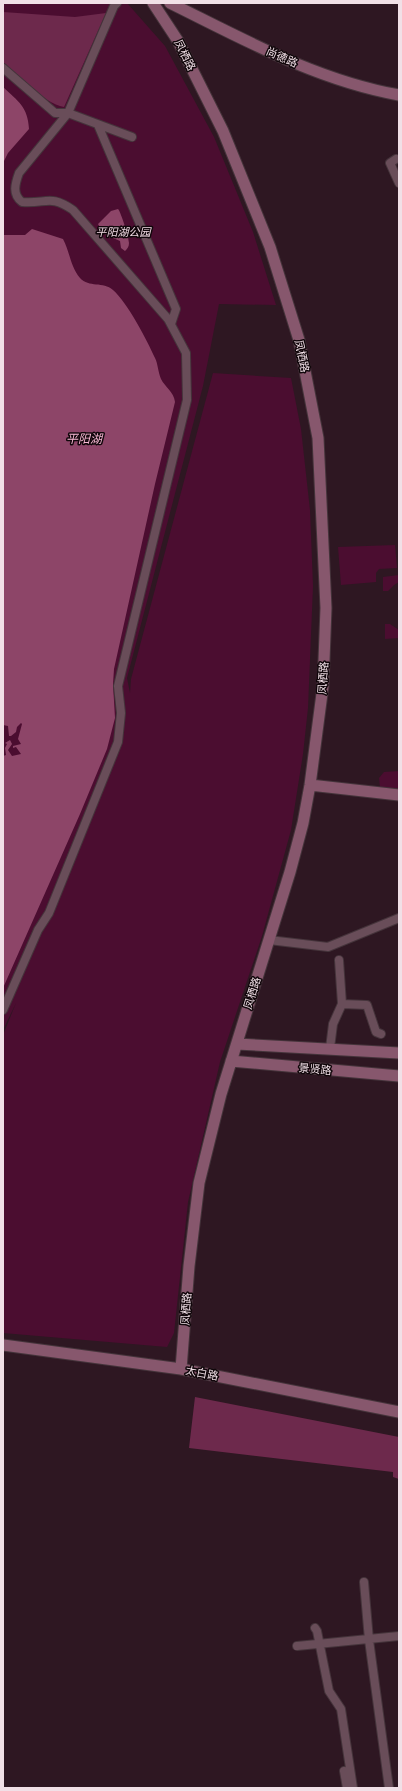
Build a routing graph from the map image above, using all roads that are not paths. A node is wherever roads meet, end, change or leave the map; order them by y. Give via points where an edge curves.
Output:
1 (117, 3) edge
2 (153, 3) edge
3 (170, 3) edge
4 (3, 68) edge
5 (399, 95) edge
6 (68, 113) junction
7 (98, 125) junction
8 (132, 136) dead end
9 (396, 159) dead end
10 (399, 183) edge
11 (171, 324) junction
12 (310, 785) junction
13 (399, 795) edge
14 (399, 918) edge
15 (269, 940) junction
16 (339, 960) dead end
17 (342, 1004) junction
18 (3, 1010) edge
19 (380, 1034) dead end
20 (237, 1044) junction
21 (330, 1048) junction
22 (399, 1053) edge
23 (231, 1061) junction
24 (399, 1076) edge
25 (3, 1345) edge
26 (181, 1369) junction
27 (399, 1412) edge
28 (364, 1582) dead end
29 (315, 1628) dead end
30 (399, 1636) edge
31 (369, 1640) junction
32 (319, 1644) junction
33 (296, 1646) dead end
34 (344, 1771) dead end
35 (347, 1788) edge
36 (353, 1788) edge
37 (389, 1788) edge

1 - 6 street
2 - 12 street, 凤栖路 via 178,41 223,131 270,247 299,340 318,438 326,608 323,686
3 - 5 street, 尚德路 via 285,60 368,90
4 - 6 street via 55,113
6 - 7 street
6 - 11 street via 19,173 15,184 18,198 22,202 34,203 60,201 72,210
7 - 8 street
7 - 11 street via 176,309
9 - 10 street via 390,163
11 - 18 street via 186,353 187,400 118,686 121,713 118,742 49,913 38,930
12 - 13 street
12 - 15 street, 凤栖路 via 303,823
14 - 15 street via 328,947
15 - 20 street, 凤栖路
16 - 17 street
17 - 19 street via 366,1005 376,1032
17 - 21 street via 333,1024
20 - 21 street, 景贤路
20 - 23 street, 凤栖路
21 - 22 street, 景贤路
23 - 24 street, 景贤路
23 - 26 street, 凤栖路 via 199,1183
25 - 26 street, 太白路
26 - 27 street, 太白路
28 - 31 street
29 - 32 street
30 - 31 street
31 - 32 street
31 - 37 street
32 - 33 street
32 - 36 street via 329,1691 341,1709
34 - 35 street

